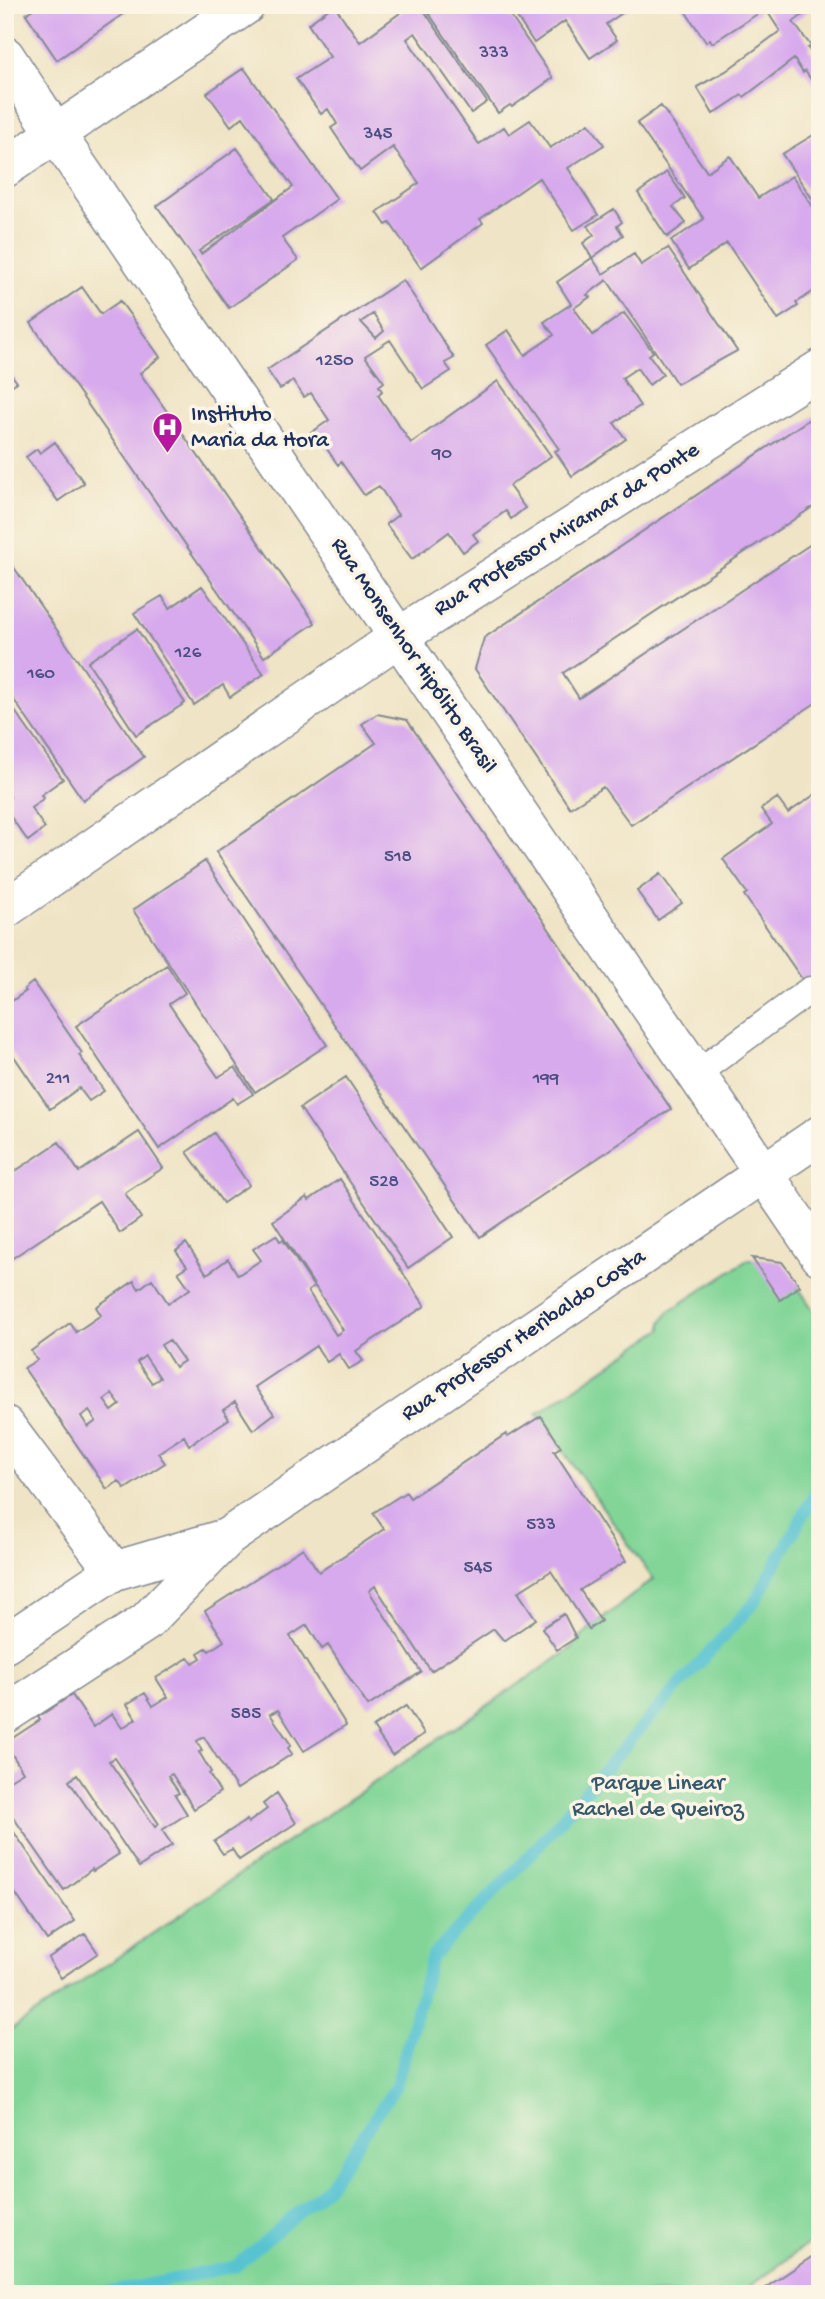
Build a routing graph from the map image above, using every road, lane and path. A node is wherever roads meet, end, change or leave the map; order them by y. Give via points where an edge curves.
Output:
1 (246, 5) edge
2 (5, 56) edge
3 (56, 134) junction
4 (5, 168) edge
5 (820, 369) edge
6 (400, 636) junction
7 (5, 909) edge
8 (810, 990) dead end
9 (695, 1074) junction
10 (820, 1135) edge
11 (763, 1174) junction
12 (820, 1256) edge
13 (5, 1425) edge
14 (228, 1537) junction
15 (114, 1571) junction
16 (5, 1644) edge
17 (5, 1714) edge

1 - 3 main road
2 - 3 main road, Rua Monsenhor Hipólito Brasil
3 - 4 main road
3 - 6 main road, Rua Monsenhor Hipólito Brasil
5 - 6 main road, Rua Professor Miramar da Ponte
6 - 7 main road, Rua Professor Miramar da Ponte
6 - 9 main road, Rua Monsenhor Hipólito Brasil
8 - 9 lane
9 - 11 main road, Rua Monsenhor Hipólito Brasil
10 - 11 main road, Rua Professor Heribaldo Costa
11 - 12 main road, Rua Monsenhor Hipólito Brasil
11 - 14 main road, Rua Professor Heribaldo Costa
13 - 15 main road
14 - 15 main road, Rua Professor Heribaldo Costa
14 - 17 main road, Rua Professor Heribaldo Costa via 146,1622
15 - 16 main road, Rua Professor Heribaldo Costa

